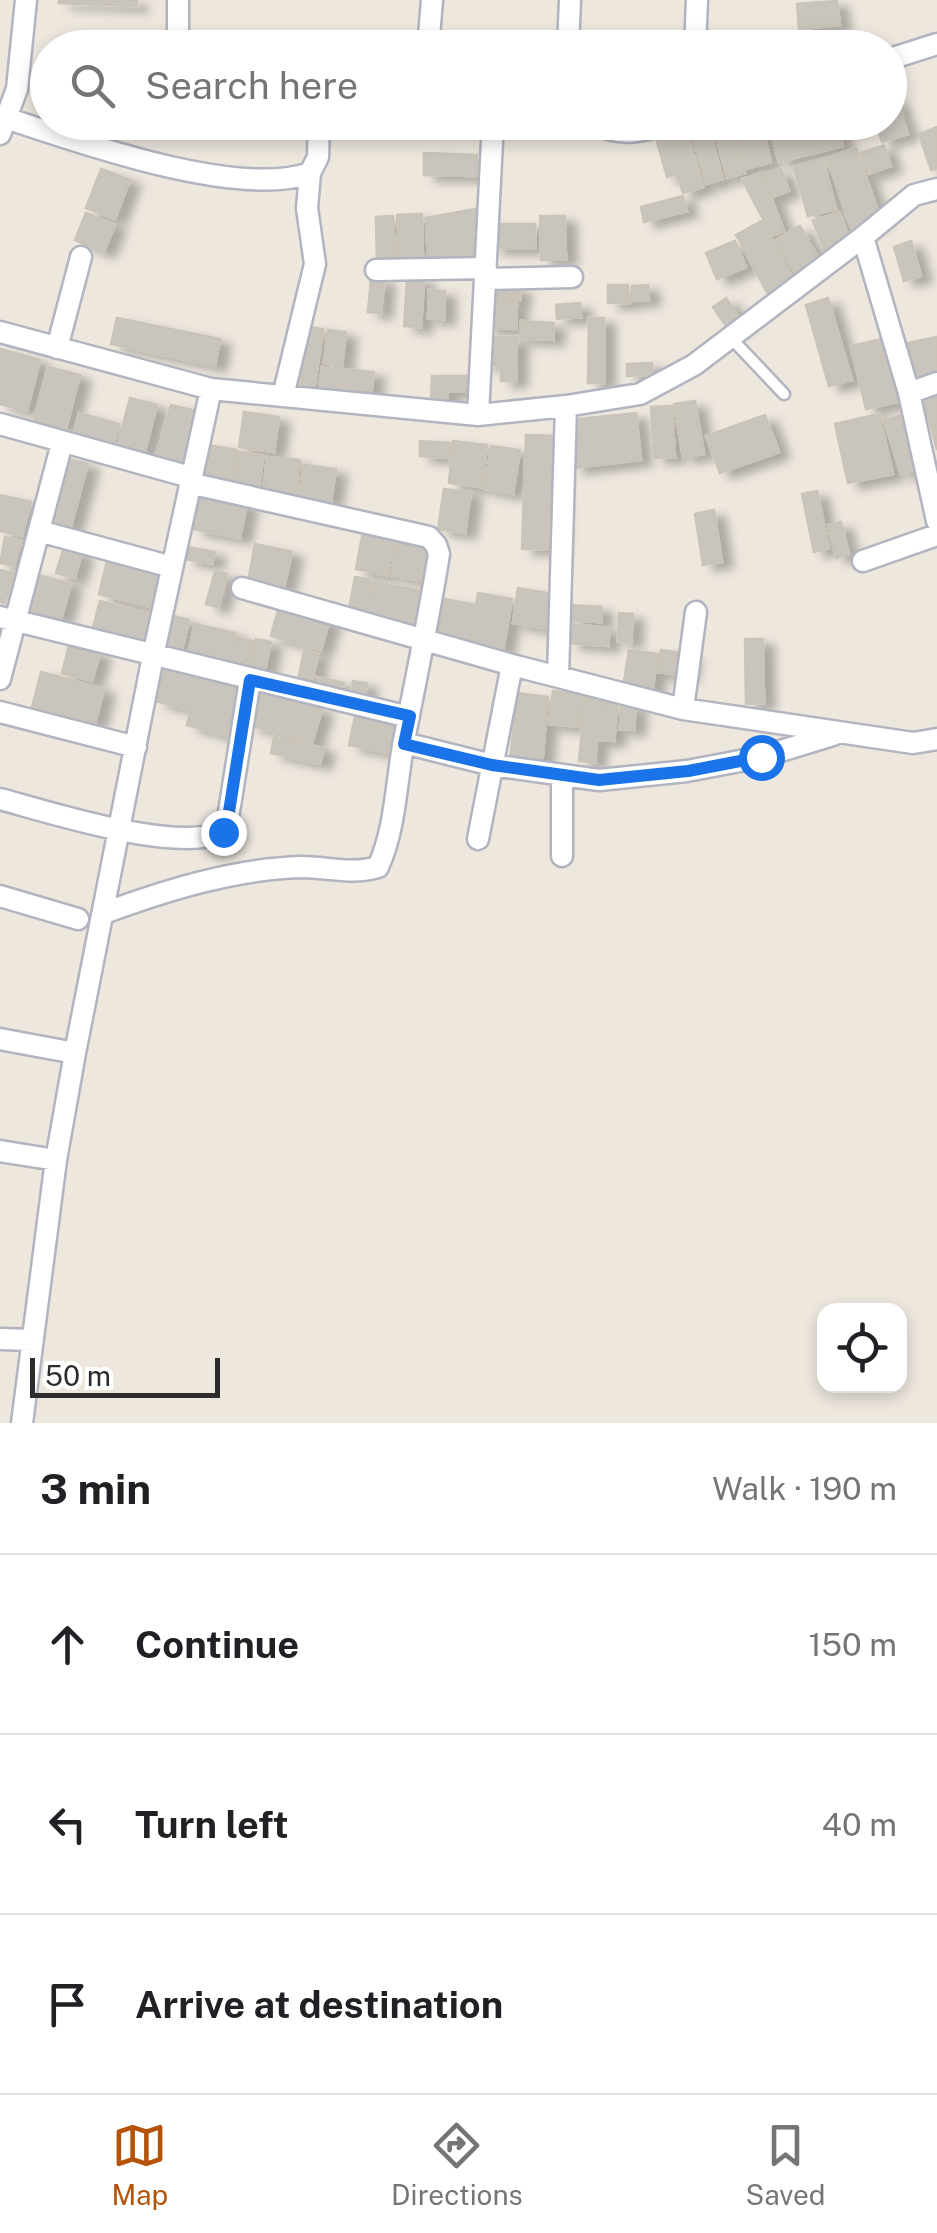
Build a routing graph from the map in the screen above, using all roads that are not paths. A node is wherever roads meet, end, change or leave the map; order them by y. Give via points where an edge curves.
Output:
1 (26, 0) edge
2 (178, 0) edge
3 (432, 0) edge
4 (570, 0) edge
5 (697, 0) edge
6 (178, 30) edge
7 (430, 30) edge
8 (569, 30) edge
9 (696, 30) edge
10 (937, 44) edge
11 (907, 54) edge
12 (2, 123) edge
13 (30, 130) edge
14 (68, 140) edge
15 (318, 140) edge
16 (492, 140) edge
17 (310, 173) junction
18 (937, 190) edge
19 (863, 238) junction
20 (81, 257) dead end
21 (376, 270) dead end
22 (486, 273) junction
23 (572, 277) dead end
24 (0, 332) edge
25 (730, 338) junction
26 (57, 348) junction
27 (937, 384) edge
28 (211, 388) junction
29 (909, 393) junction
30 (784, 394) dead end
31 (283, 396) junction
32 (566, 406) junction
33 (478, 415) junction
34 (0, 424) edge
35 (62, 443) junction
36 (190, 480) junction
37 (937, 520) edge
38 (39, 531) junction
39 (937, 535) edge
40 (863, 561) dead end
41 (172, 568) junction
42 (242, 588) dead end
43 (696, 612) dead end
44 (8, 619) edge
45 (426, 641) junction
46 (153, 656) junction
47 (512, 665) junction
48 (558, 677) junction
49 (0, 679) edge
50 (250, 680) junction
51 (682, 708) junction
52 (0, 712) edge
53 (410, 716) junction
54 (842, 732) junction
55 (937, 739) edge
56 (404, 744) junction
57 (136, 747) junction
58 (492, 765) junction
59 (562, 775) junction
60 (0, 799) edge
61 (120, 831) junction
62 (478, 839) dead end
63 (562, 856) dead end
64 (0, 896) edge
65 (104, 913) junction
66 (78, 918) dead end
67 (0, 1039) edge
68 (76, 1053) junction
69 (0, 1152) edge
70 (56, 1160) junction
71 (0, 1338) edge
72 (32, 1340) junction
73 (22, 1423) edge

1 - 12 street via 17,89
2 - 6 street
3 - 7 street
4 - 8 street
5 - 9 street
10 - 11 street
12 - 13 street
14 - 17 street via 223,178 291,180
15 - 17 street
16 - 22 street
17 - 31 street via 306,208 315,264
18 - 19 street via 914,195
19 - 25 street
19 - 29 street
20 - 26 street
21 - 22 street
22 - 23 street
22 - 33 street
24 - 26 street
25 - 30 lane
25 - 32 street via 640,394
26 - 28 street
27 - 29 street
28 - 31 street
28 - 36 street
29 - 37 street
31 - 33 street
32 - 33 street
32 - 48 street
34 - 35 street
35 - 36 street
35 - 38 street
36 - 41 street
36 - 45 street via 429,537 439,554
38 - 41 street
38 - 44 street
39 - 40 street
41 - 46 street
42 - 45 street
43 - 51 street
44 - 46 street
44 - 49 street
45 - 47 street
45 - 53 street
46 - 50 street
46 - 57 street
47 - 48 street
47 - 58 street
48 - 51 street
50 - 53 street
50 - 61 street via 223,832 208,839
51 - 54 street
52 - 57 street
53 - 56 street
54 - 55 street
54 - 59 street via 688,771 599,780
56 - 58 street
56 - 65 street via 378,867 229,875
57 - 61 street
58 - 59 street
58 - 62 street
59 - 63 street
60 - 61 street
61 - 65 street
64 - 66 street
65 - 68 street
67 - 68 street
68 - 70 street
69 - 70 street
70 - 72 street
71 - 72 street
72 - 73 street

